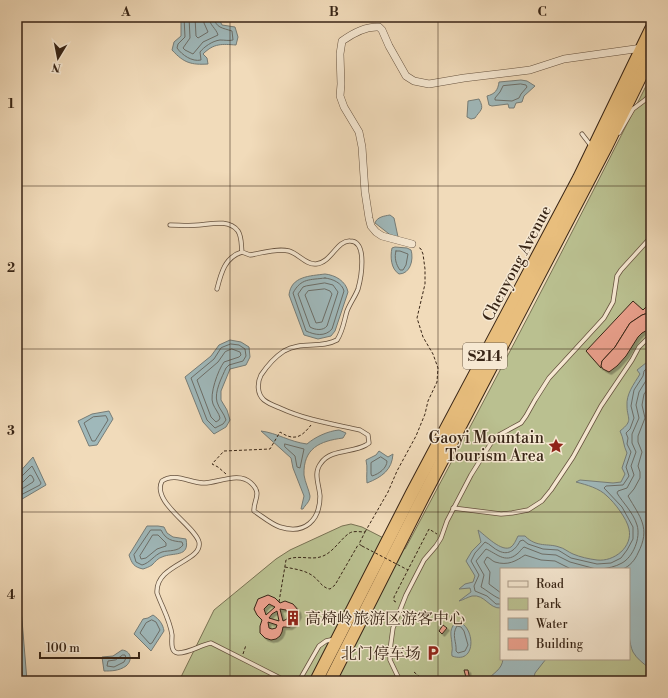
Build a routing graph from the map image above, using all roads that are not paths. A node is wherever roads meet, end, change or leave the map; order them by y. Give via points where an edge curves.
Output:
1 (651, 29) edge
2 (647, 51) edge
3 (651, 94) edge
4 (582, 134) dead end
5 (601, 150) junction
6 (170, 225) dead end
7 (651, 237) edge
8 (412, 244) road end
9 (242, 252) junction
10 (217, 288) dead end
11 (651, 337) edge
12 (453, 508) junction
13 (338, 640) junction
14 (286, 681) edge
15 (299, 681) edge
16 (316, 681) edge
17 (330, 681) edge
18 (400, 681) edge
19 (590, 681) edge
20 (605, 681) edge

1 - 2 highway, Chenyong Avenue / S214
2 - 5 highway, Chenyong Avenue / S214
2 - 8 street via 564,59 530,70 429,84 414,81 406,76 378,27 368,28 342,41 340,96 359,132 371,226 382,236
3 - 5 lane via 633,109 623,127
4 - 5 lane
5 - 13 highway, Chenyong Avenue / S214 via 412,493
5 - 17 highway, Chenyong Avenue / S214
6 - 9 lane via 231,225 241,237
7 - 12 lane via 621,270 613,302 604,318 549,378 524,420 499,435 491,444
9 - 10 lane via 230,258 220,275
9 - 14 lane via 250,255 288,251 309,264 316,264 327,260 346,241 355,242 361,252 358,289 347,310 337,340 299,345 289,349 265,369 258,383 260,395 264,400 298,416 360,430 368,435 369,439 363,447 333,454 321,462 317,471 319,504 308,526 297,530 281,528 254,511 257,492 250,481 238,478 203,483 176,477 166,478 162,481 161,492 175,514 195,534 199,545 194,555 172,567 160,580 156,589 170,628 172,649 176,653 211,643
11 - 12 lane via 639,347 601,406 573,457 542,501 528,510 512,514
12 - 18 lane via 436,546 424,560 393,628 390,660
13 - 15 lane via 326,641 319,646
13 - 16 highway, Chenyong Avenue / S214
19 - 20 lane

